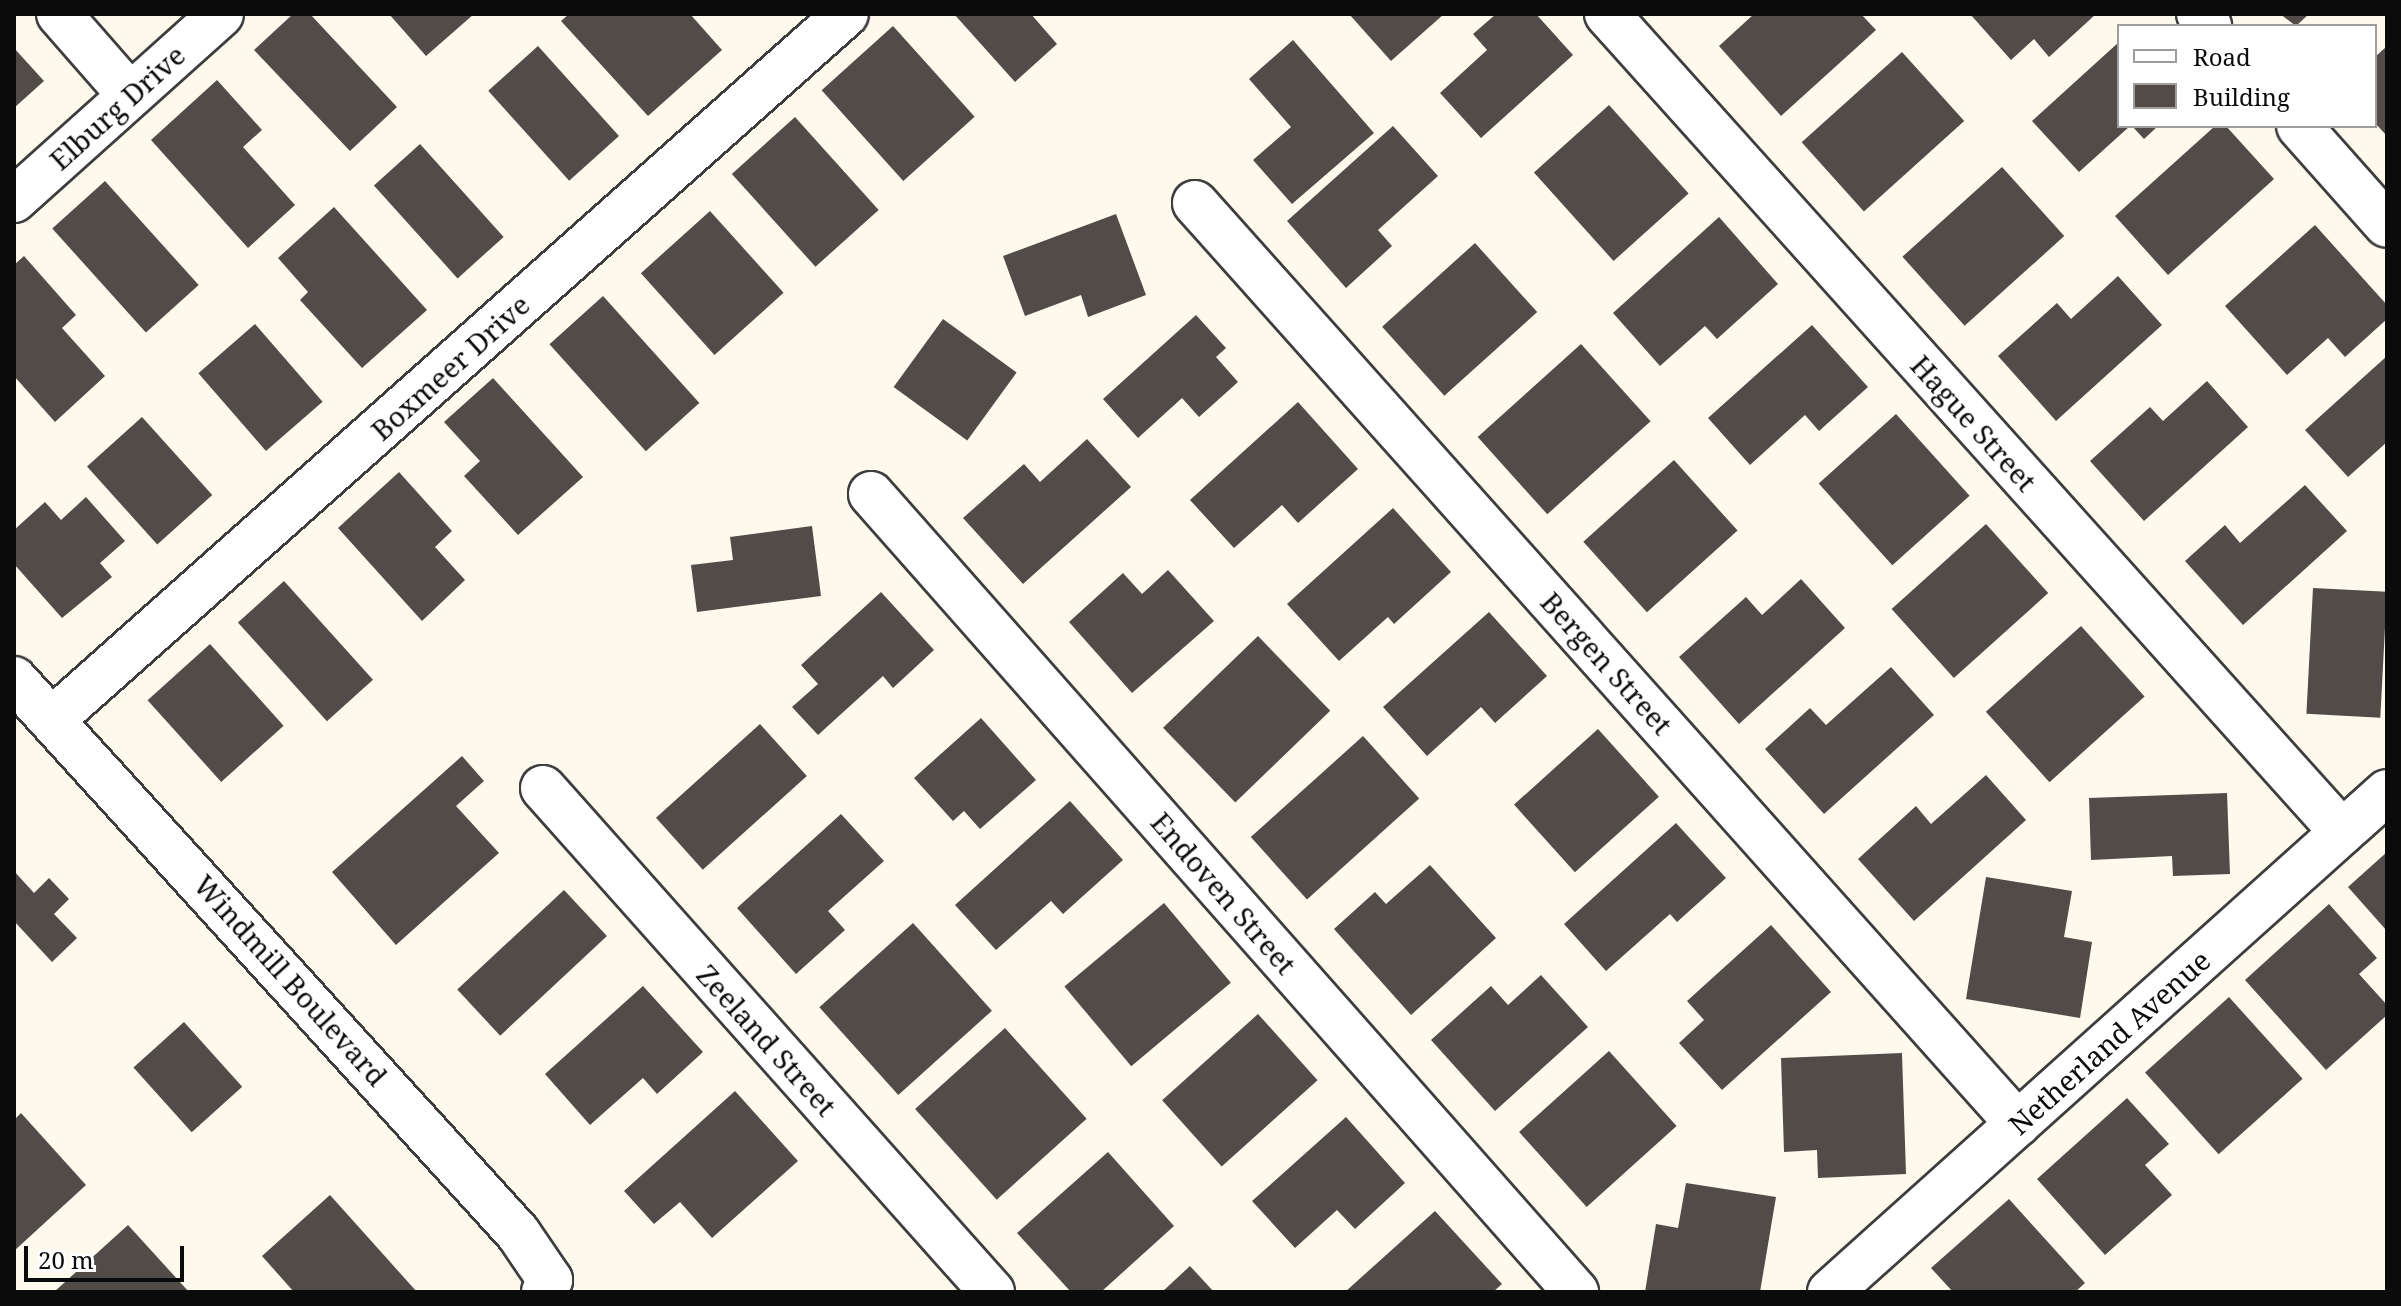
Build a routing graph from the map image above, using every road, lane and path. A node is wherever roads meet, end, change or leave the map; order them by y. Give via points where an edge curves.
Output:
1 (59, 14) edge
2 (221, 14) edge
3 (846, 14) edge
4 (1607, 14) edge
5 (130, 95) junction
6 (2301, 128) edge
7 (14, 200) edge
8 (1195, 203) dead end
9 (2387, 225) edge
10 (871, 494) dead end
11 (14, 679) edge
12 (53, 719) junction
13 (543, 788) dead end
14 (2387, 792) edge
15 (2342, 832) junction
16 (2018, 1124) junction
17 (544, 1292) edge
18 (992, 1292) edge
19 (1576, 1292) edge
20 (1830, 1292) edge

1 - 5 street
2 - 5 street, Elburg Drive
3 - 12 street, Boxmeer Drive
4 - 15 street, Hague Street
5 - 7 street, Elburg Drive
6 - 9 street
8 - 16 street, Bergen Street
10 - 19 street, Endoven Street
11 - 12 street, Windmill Boulevard
12 - 17 street, Windmill Boulevard via 518,1233 550,1280
13 - 18 street, Zeeland Street
14 - 15 street, Netherland Avenue
15 - 16 street, Netherland Avenue
16 - 20 street, Netherland Avenue

